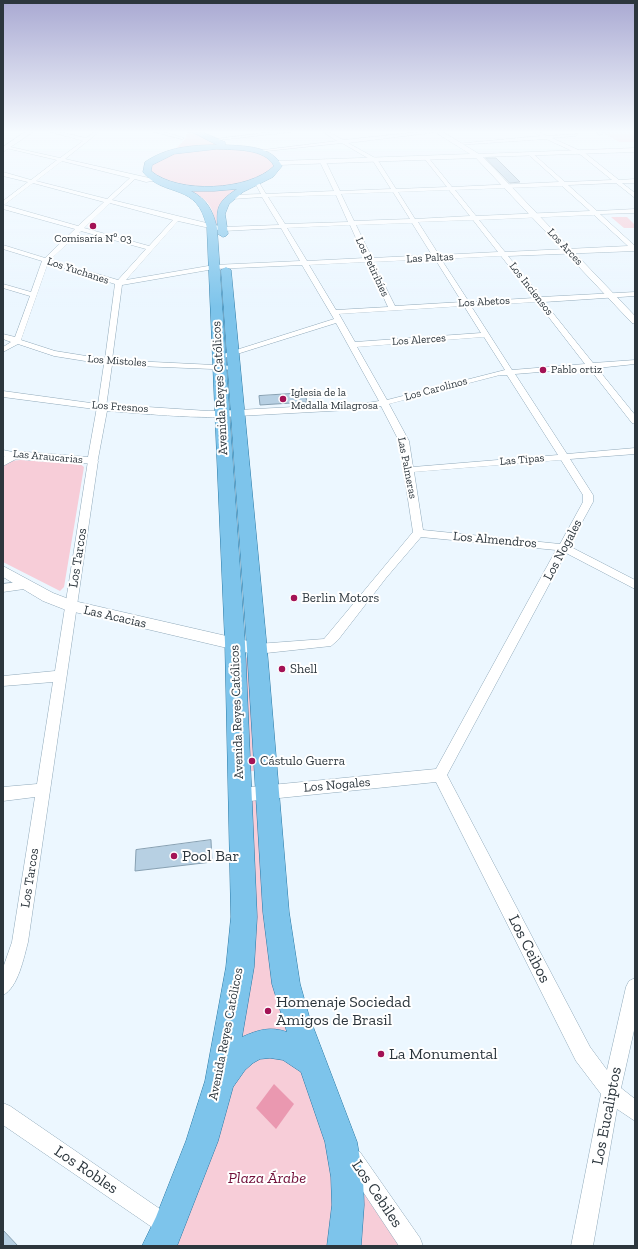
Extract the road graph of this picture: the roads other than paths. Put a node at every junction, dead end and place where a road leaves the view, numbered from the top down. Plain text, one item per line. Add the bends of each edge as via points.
1 (21, 190) edge
2 (68, 190) edge
3 (120, 190) edge
4 (183, 190) edge
5 (241, 190) edge
6 (261, 190) edge
7 (386, 190) edge
8 (394, 190) edge
9 (453, 190) edge
10 (511, 190) edge
11 (571, 190) edge
12 (338, 192) junction
13 (265, 195) junction
14 (232, 196) junction
15 (108, 201) junction
16 (3, 204) edge
17 (3, 207) edge
18 (635, 211) edge
19 (596, 213) junction
20 (536, 216) junction
21 (475, 218) junction
22 (178, 219) junction
23 (414, 221) junction
24 (352, 224) junction
25 (283, 227) junction
26 (80, 229) junction
27 (218, 229) junction
28 (3, 247) edge
29 (150, 248) junction
30 (635, 248) edge
31 (569, 251) junction
32 (503, 254) junction
33 (437, 257) junction
34 (46, 260) junction
35 (369, 260) junction
36 (305, 264) junction
37 (214, 267) junction
38 (226, 267) junction
39 (119, 283) junction
40 (3, 286) edge
41 (635, 294) edge
42 (34, 295) junction
43 (610, 296) junction
44 (539, 299) junction
45 (466, 303) junction
46 (392, 308) junction
47 (334, 312) junction
48 (338, 320) junction
49 (635, 321) edge
50 (486, 335) junction
51 (3, 336) edge
52 (17, 341) junction
53 (352, 344) junction
54 (3, 350) edge
55 (234, 353) junction
56 (109, 362) junction
57 (218, 362) junction
58 (635, 362) edge
59 (591, 365) junction
60 (235, 368) junction
61 (509, 372) junction
62 (3, 394) edge
63 (385, 403) junction
64 (102, 406) junction
65 (238, 413) junction
66 (221, 414) junction
67 (635, 421) edge
68 (635, 451) edge
69 (8, 454) edge
70 (563, 456) junction
71 (93, 461) junction
72 (3, 462) edge
73 (408, 470) junction
74 (418, 533) junction
75 (564, 548) junction
76 (3, 571) edge
77 (635, 585) edge
78 (27, 586) junction
79 (3, 588) edge
80 (71, 606) junction
81 (246, 646) junction
82 (59, 676) junction
83 (3, 681) edge
84 (440, 775) junction
85 (43, 790) junction
86 (266, 792) junction
87 (3, 794) edge
88 (240, 795) junction
89 (3, 986) edge
90 (635, 987) edge
91 (311, 1062) junction
92 (220, 1081) junction
93 (611, 1092) junction
94 (635, 1111) edge
95 (3, 1113) edge
96 (341, 1142) junction
97 (164, 1236) edge
98 (344, 1246) edge
99 (412, 1246) edge
100 (582, 1246) edge

1 - 16 street
2 - 15 street
3 - 15 street
4 - 27 main road, Avenida Reyes Católicos via 195,195 205,205
5 - 14 main road, Avenida Reyes Católicos
6 - 13 street, Las Palmeras
7 - 12 street
8 - 23 street, Los Nogales
9 - 21 street, Los Inciensos
10 - 20 street, Los Arces
11 - 19 street
12 - 13 street
12 - 24 street, Los Petiribíes
13 - 14 street
13 - 25 street, Las Palmeras
14 - 27 main road, Avenida Reyes Católicos via 221,212
15 - 22 street
15 - 26 street
17 - 26 street
18 - 19 street
19 - 20 street
19 - 30 street
20 - 21 street
20 - 31 street, Los Arces
21 - 23 street
21 - 32 street, Los Inciensos
22 - 27 street
22 - 29 street
23 - 24 street
23 - 33 street, Los Nogales
24 - 25 street
24 - 35 street, Los Petiribíes
25 - 27 street
25 - 36 street, Las Palmeras
26 - 29 street
26 - 34 street
27 - 37 main road, Avenida Reyes Católicos
27 - 38 main road, Avenida Reyes Católicos
28 - 34 street, Los Yuchanes
29 - 39 street
30 - 31 street, Las Paltas
31 - 32 street, Las Paltas
31 - 43 street, Los Arces
32 - 33 street, Las Paltas
32 - 44 street, Los Inciensos
33 - 35 street, Las Paltas
33 - 45 street, Los Nogales
34 - 39 street, Los Yuchanes
34 - 42 street
35 - 36 street, Las Paltas
35 - 46 street, Los Petiribíes
36 - 38 street, Las Paltas
36 - 47 street, Las Palmeras
37 - 38 street, Los Yuchanes
37 - 39 street, Los Yuchanes
37 - 57 main road, Avenida Reyes Católicos
38 - 55 main road, Avenida Reyes Católicos
39 - 56 street, Los Tarcos
40 - 42 street
41 - 43 street, Los Abetos
42 - 52 street
43 - 44 street, Los Abetos
43 - 49 street, Los Arces
44 - 45 street, Los Abetos
44 - 59 street, Los Inciensos
45 - 46 street, Los Abetos
45 - 50 street, Los Nogales
46 - 47 street, Los Abetos
47 - 48 street, Las Palmeras
48 - 53 street, Las Palmeras
48 - 55 street
50 - 53 street, Los Alerces
50 - 61 street, Los Nogales
51 - 52 street, Los Mistoles
52 - 54 street
52 - 56 street, Los Mistoles via 61,355
53 - 63 street, Las Palmeras
55 - 57 street
55 - 60 main road, Avenida Reyes Católicos
56 - 57 street, Los Mistoles
56 - 64 street, Los Tarcos
57 - 60 street, Los Mistoles
57 - 66 main road, Avenida Reyes Católicos
58 - 59 street, Los Carolinos
59 - 61 street, Los Carolinos
59 - 67 street, Los Inciensos
60 - 65 main road, Avenida Reyes Católicos
61 - 63 street, Los Carolinos
61 - 70 street, Los Nogales
62 - 64 street, Los Fresnos
63 - 65 street, Los Carolinos
63 - 73 street, Las Palmeras via 402,436
64 - 66 street, Los Fresnos
64 - 71 street, Los Tarcos
65 - 66 street, Los Fresnos
65 - 81 main road, Avenida Reyes Católicos
66 - 81 main road, Avenida Reyes Católicos
68 - 70 street, Las Tipas
69 - 71 street, Las Araucarias
69 - 72 street
70 - 73 street, Las Tipas
70 - 75 street, Los Nogales via 588,498
71 - 80 street, Los Tarcos
73 - 74 street, Las Palmeras
74 - 75 street, Los Almendros
74 - 81 street via 327,643
75 - 77 street, Los Almendros
75 - 84 street, Los Nogales
76 - 78 street, Las Acacias
78 - 79 street
78 - 80 street, Las Acacias
80 - 81 street, Las Acacias
80 - 82 street, Los Tarcos
81 - 86 main road, Avenida Reyes Católicos
81 - 88 main road, Avenida Reyes Católicos
82 - 83 street
82 - 85 street, Los Tarcos
84 - 86 street, Los Nogales
84 - 93 street, Los Ceibos via 583,1054
85 - 87 street
85 - 89 street, Los Tarcos via 20,942 12,969
86 - 88 street, Los Nogales
86 - 91 main road, Avenida Reyes Católicos via 273,885 286,984
88 - 92 main road, Avenida Reyes Católicos via 244,917 236,993
90 - 93 street, Los Eucaliptos
91 - 92 main road via 280,1044 262,1044 239,1054
91 - 96 main road, Avenida Reyes Católicos
92 - 97 main road, Avenida Reyes Católicos via 202,1141
93 - 94 street, Los Ceibos
93 - 100 street, Los Eucaliptos
95 - 97 street, Los Robles
96 - 98 main road, Avenida Reyes Católicos via 347,1176 348,1205
96 - 99 street, Los Cebiles

